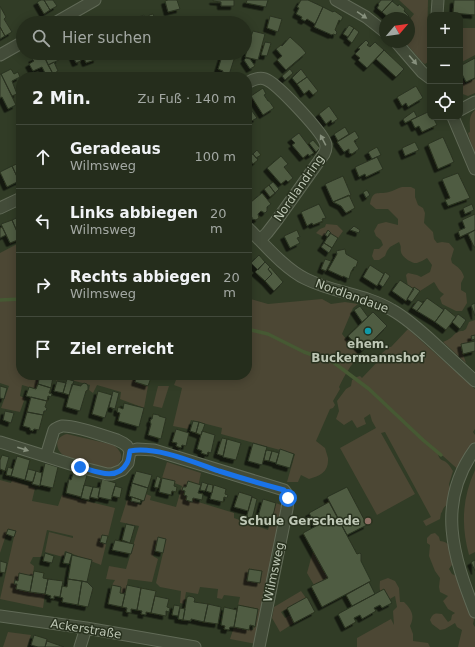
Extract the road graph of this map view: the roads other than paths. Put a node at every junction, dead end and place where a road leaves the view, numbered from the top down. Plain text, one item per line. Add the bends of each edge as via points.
1 (95, 0) edge
2 (336, 0) edge
3 (438, 0) edge
4 (437, 12) edge
5 (67, 16) edge
6 (379, 27) edge
7 (16, 46) edge
8 (401, 48) edge
9 (0, 55) edge
10 (427, 76) edge
11 (252, 81) edge
12 (475, 102) edge
13 (463, 108) edge
14 (454, 120) edge
15 (475, 169) edge
16 (16, 200) edge
17 (0, 208) edge
18 (252, 232) edge
19 (260, 240) junction
20 (475, 381) edge
21 (0, 442) edge
22 (475, 449) edge
23 (130, 451) junction
24 (46, 456) junction
25 (475, 612) edge
26 (0, 616) edge
27 (86, 628) junction
28 (80, 647) edge
29 (195, 647) edge
30 (259, 647) edge

1 - 5 street
2 -> 6 street
3 - 4 street
7 - 9 street
8 -> 10 street
19 -> 11 street, Nordlandring via 295,195 326,148 324,140 313,126 274,85 263,79
12 - 13 street
14 - 15 street
16 - 17 street
18 - 19 street, Nordlandaue
19 - 20 street, Nordlandaue via 287,266 306,279 326,288 372,300 398,313
21 -> 24 street
22 - 25 street via 459,480 453,499 451,520 456,558
23 - 24 street via 128,463 122,470 112,474
23 - 24 street via 117,440 60,426 54,430
23 - 30 street, Wilmsweg via 147,449 169,454 287,493 287,509
26 - 27 street, Ackerstraße
27 - 28 street
27 - 29 street, Ackerstraße

